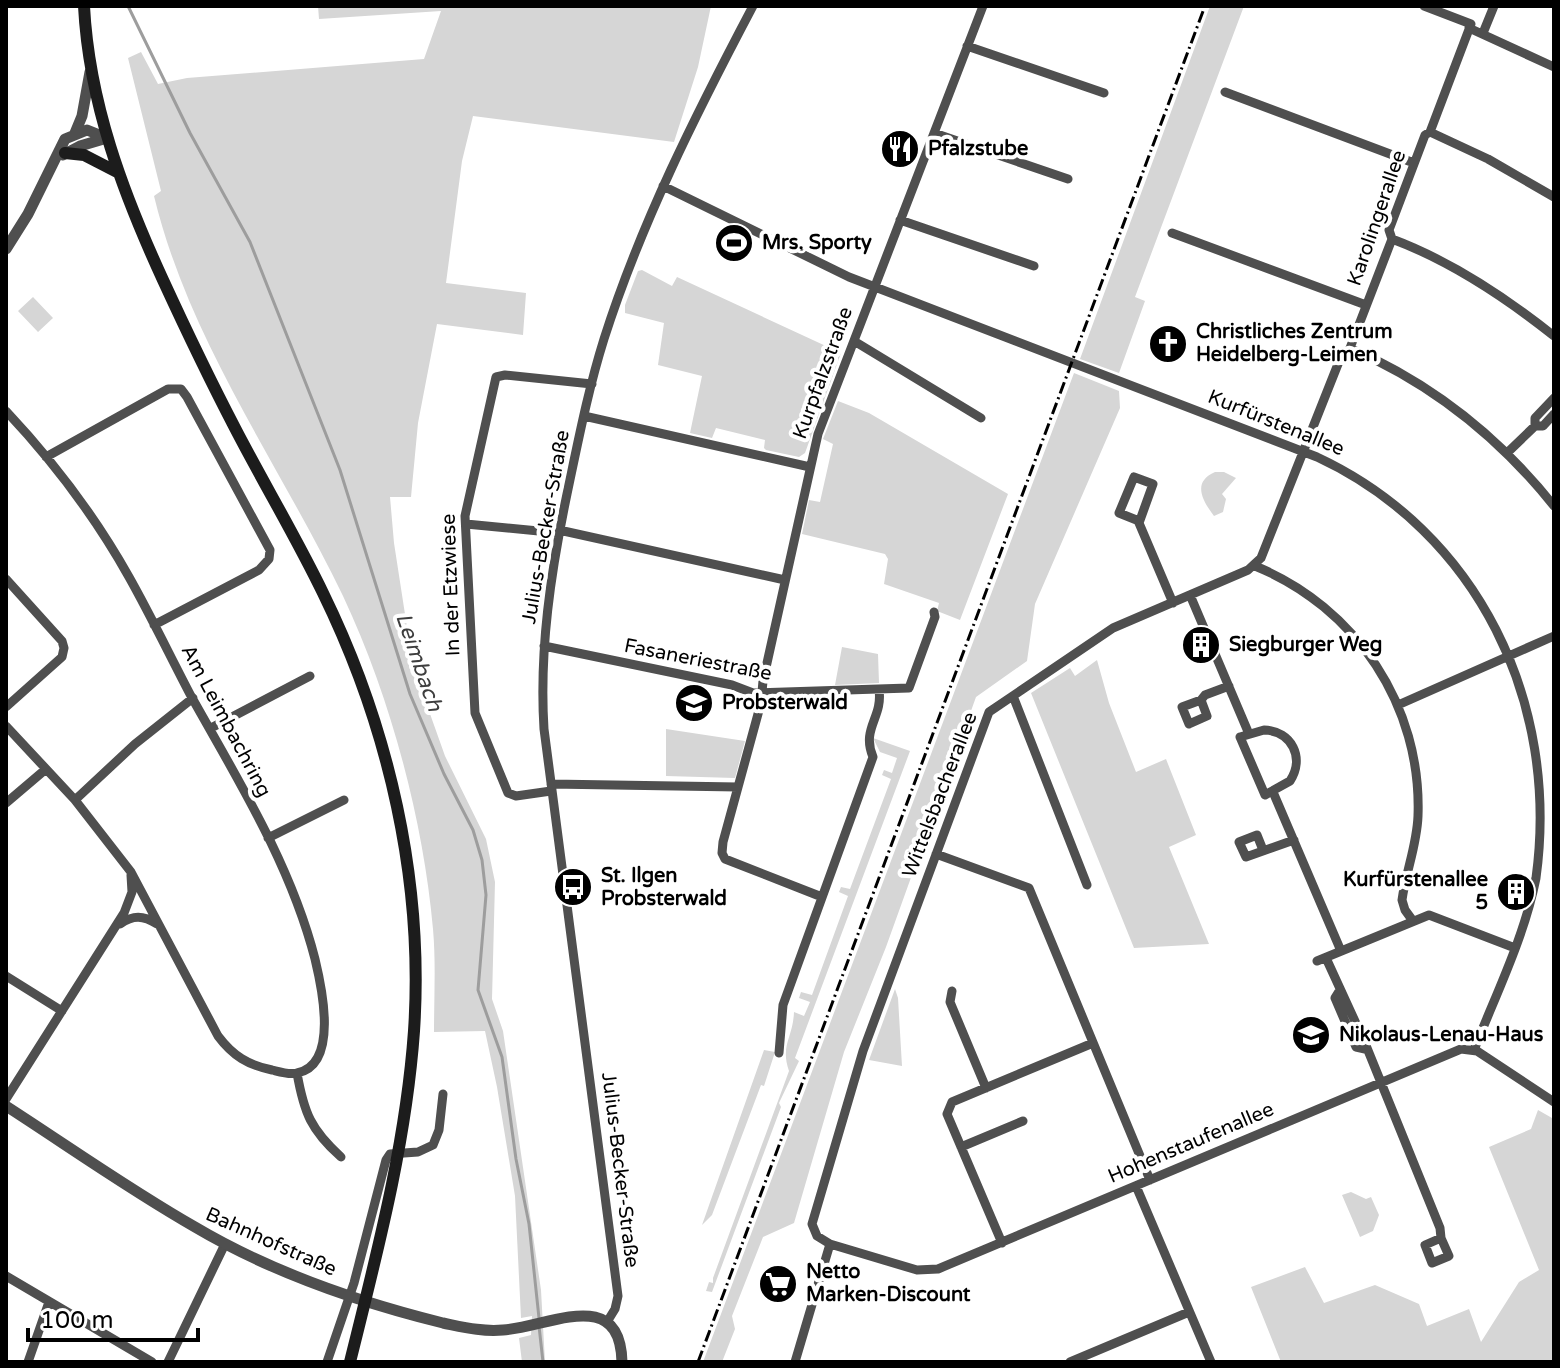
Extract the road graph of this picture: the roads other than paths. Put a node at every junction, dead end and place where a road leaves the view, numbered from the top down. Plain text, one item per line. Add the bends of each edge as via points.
1 (84, 6) edge
2 (753, 6) edge
3 (983, 6) edge
4 (1424, 6) edge
5 (1458, 6) edge
6 (1494, 6) edge
7 (1453, 17) junction
8 (1469, 28) junction
9 (1483, 33) junction
10 (967, 46) junction
11 (90, 67) junction
12 (1554, 67) edge
13 (1225, 92) dead end
14 (1104, 93) dead end
15 (1430, 132) junction
16 (75, 133) junction
17 (934, 133) junction
18 (107, 138) junction
19 (65, 153) junction
20 (1414, 163) junction
21 (50, 166) junction
22 (117, 172) junction
23 (1068, 179) dead end
24 (663, 186) junction
25 (1554, 197) edge
26 (900, 220) junction
27 (1172, 233) dead end
28 (1392, 239) junction
29 (6, 249) edge
30 (1034, 266) dead end
31 (874, 288) junction
32 (1366, 305) junction
33 (1554, 336) edge
34 (854, 341) junction
35 (1350, 348) junction
36 (592, 384) junction
37 (1554, 398) edge
38 (6, 411) edge
39 (1554, 414) edge
40 (584, 416) junction
41 (981, 418) dead end
42 (16, 422) junction
43 (1535, 426) junction
44 (6, 432) edge
45 (1304, 452) junction
46 (1507, 453) junction
47 (46, 457) junction
48 (810, 467) junction
49 (1554, 506) edge
50 (1139, 521) junction
51 (466, 524) junction
52 (559, 532) junction
53 (1255, 566) junction
54 (6, 579) edge
55 (785, 580) junction
56 (1190, 595) junction
57 (1173, 603) junction
58 (934, 612) dead end
59 (154, 625) junction
60 (1554, 636) edge
61 (544, 646) junction
62 (1512, 655) junction
63 (310, 676) dead end
64 (1229, 686) junction
65 (879, 690) junction
66 (761, 694) junction
67 (1013, 696) junction
68 (193, 698) junction
69 (1201, 700) dead end
70 (1398, 705) junction
71 (6, 707) edge
72 (6, 726) edge
73 (211, 728) junction
74 (1249, 734) junction
75 (46, 769) junction
76 (551, 787) junction
77 (738, 787) junction
78 (1273, 792) junction
79 (75, 800) junction
80 (344, 800) dead end
81 (6, 803) edge
82 (268, 838) junction
83 (1294, 840) junction
84 (1263, 850) dead end
85 (936, 854) junction
86 (131, 872) junction
87 (1087, 885) dead end
88 (822, 897) junction
89 (1413, 921) junction
90 (117, 925) junction
91 (160, 925) junction
92 (1515, 948) junction
93 (1341, 951) junction
94 (6, 976) edge
95 (952, 991) dead end
96 (62, 1011) junction
97 (1093, 1043) junction
98 (1474, 1050) junction
99 (779, 1053) dead end
100 (297, 1073) junction
101 (1379, 1083) junction
102 (986, 1088) junction
103 (443, 1094) dead end
104 (6, 1099) edge
105 (1554, 1102) edge
106 (6, 1106) edge
107 (1023, 1121) dead end
108 (961, 1147) junction
109 (341, 1157) dead end
110 (1150, 1180) junction
111 (1136, 1186) junction
112 (1441, 1238) dead end
113 (1002, 1243) junction
114 (225, 1244) junction
115 (830, 1244) junction
116 (6, 1276) edge
117 (350, 1296) junction
118 (49, 1302) junction
119 (1189, 1312) junction
120 (607, 1322) junction
121 (28, 1362) edge
122 (152, 1362) edge
123 (168, 1362) edge
124 (327, 1362) edge
125 (350, 1362) edge
126 (622, 1362) edge
127 (795, 1362) edge
128 (1070, 1362) edge
129 (1211, 1362) edge

1 - 11 main road
2 - 24 street, Julius-Becker-Straße
3 - 10 street, Kurpfalzstraße
4 - 7 street
5 - 7 street
6 - 9 street
7 - 8 street via 1471,24
8 - 9 street
8 - 15 street, Karolingerallee
9 - 12 street
10 - 14 street
10 - 17 street, Kurpfalzstraße
11 - 16 street
11 - 18 main road
13 - 20 street
15 - 20 street, Karolingerallee
15 - 25 street
16 - 18 street via 87,130
16 - 21 street via 59,146
17 - 23 street
17 - 26 street, Kurpfalzstraße
18 - 19 street
18 - 22 main road
19 - 21 street
19 - 22 main road via 84,155
20 - 28 street, Karolingerallee via 1389,230
21 - 29 street
22 - 125 main road via 183,323 325,596 365,692 394,791 413,905 413,1032 391,1191
24 - 31 street, Kurfürstenallee
24 - 36 street, Julius-Becker-Straße via 609,323
26 - 30 street
26 - 31 street, Kurpfalzstraße
27 - 32 street
28 - 32 street, Karolingerallee
28 - 33 street via 1468,276
31 - 34 street, Kurpfalzstraße
31 - 45 street, Kurfürstenallee
32 - 35 street, Karolingerallee
34 - 41 street
34 - 48 street, Kurpfalzstraße
35 - 45 street, Karolingerallee via 1340,359
35 - 46 street via 1437,395
36 - 40 street, Julius-Becker-Straße
36 - 51 street, In der Etzwiese via 495,378
37 - 43 street via 1535,418
38 - 42 street, Am Leimbachring
39 - 43 street via 1543,426
40 - 48 street
40 - 52 street, Julius-Becker-Straße
42 - 44 street
42 - 47 street, Am Leimbachring
43 - 46 street
45 - 53 street
45 - 62 street, Kurfürstenallee via 1364,482 1433,537 1482,598
46 - 49 street
47 - 59 street, Am Leimbachring via 127,574
47 - 59 street via 168,389 181,389 270,550 269,559 259,570
48 - 55 street, Kurpfalzstraße
50 - 50 street via 1119,513 1134,477 1153,484
50 - 57 street
51 - 52 street
51 - 76 street, In der Etzwiese via 475,717 508,793 516,796
52 - 55 street
52 - 61 street, Julius-Becker-Straße
53 - 56 street, Wittelsbacherallee
53 - 70 street via 1292,583 1335,615 1373,660
54 - 71 street via 64,648 62,657
55 - 66 street, Kurpfalzstraße
56 - 57 street, Wittelsbacherallee
56 - 64 street
57 - 67 street, Wittelsbacherallee via 1113,628
58 - 65 street, Fasaneriestraße via 909,688
59 - 68 street, Am Leimbachring
60 - 62 street
61 - 66 street, Fasaneriestraße
61 - 76 street, Julius-Becker-Straße via 542,699
62 - 70 street
62 - 92 street, Kurfürstenallee via 1534,724 1542,802 1536,875
63 - 73 street
64 - 69 street
64 - 74 street
65 - 66 street, Fasaneriestraße
65 - 88 street via 868,741 873,757
66 - 77 street, Kurpfalzstraße
67 - 85 street, Wittelsbacherallee via 989,712
67 - 87 street
68 - 73 street, Am Leimbachring
68 - 79 street
70 - 89 street via 1418,787 1417,831 1402,898
72 - 75 street
73 - 82 street, Am Leimbachring
74 - 78 street via 1240,737 1265,795
74 - 78 street via 1273,731 1295,750 1293,776
75 - 79 street
75 - 81 street
76 - 77 street
76 - 120 street, Julius-Becker-Straße via 618,1296
77 - 88 street, Kurpfalzstraße via 721,848 725,859
78 - 83 street
79 - 86 street
80 - 82 street
82 - 100 street, Am Leimbachring via 295,900 322,991 323,1046 309,1068
83 - 84 street
83 - 93 street
85 - 97 street via 1029,888
85 - 115 street, Wittelsbacherallee via 863,1051 813,1216 814,1231
86 - 90 street via 132,892
86 - 91 street
88 - 99 street via 783,1005
89 - 92 street via 1433,916
89 - 93 street
90 - 91 street via 137,916
90 - 96 street
91 - 100 street via 230,1052 250,1064
92 - 98 street, Kurfürstenallee
93 - 101 street via 1322,959 1340,990 1335,998 1356,1047 1365,1049
94 - 96 street
95 - 102 street via 950,1002
96 - 104 street
97 - 102 street
97 - 110 street
98 - 101 street, Hohenstaufenallee via 1453,1051
98 - 105 street
100 - 109 street via 310,1123
101 - 110 street, Hohenstaufenallee
101 - 112 street
102 - 108 street via 952,1102 947,1114
103 - 117 street via 433,1145 390,1154 386,1160
106 - 114 street, Bahnhofstraße
107 - 108 street
108 - 113 street
110 - 111 street, Hohenstaufenallee
111 - 113 street, Hohenstaufenallee
111 - 119 street
113 - 115 street, Hohenstaufenallee via 926,1271
114 - 117 street, Bahnhofstraße
114 - 123 street
115 - 127 street
116 - 118 street
117 - 120 street, Bahnhofstraße via 488,1331 588,1315
117 - 124 street
118 - 121 street
118 - 122 street
119 - 128 street
119 - 129 street
120 - 126 street via 618,1336

